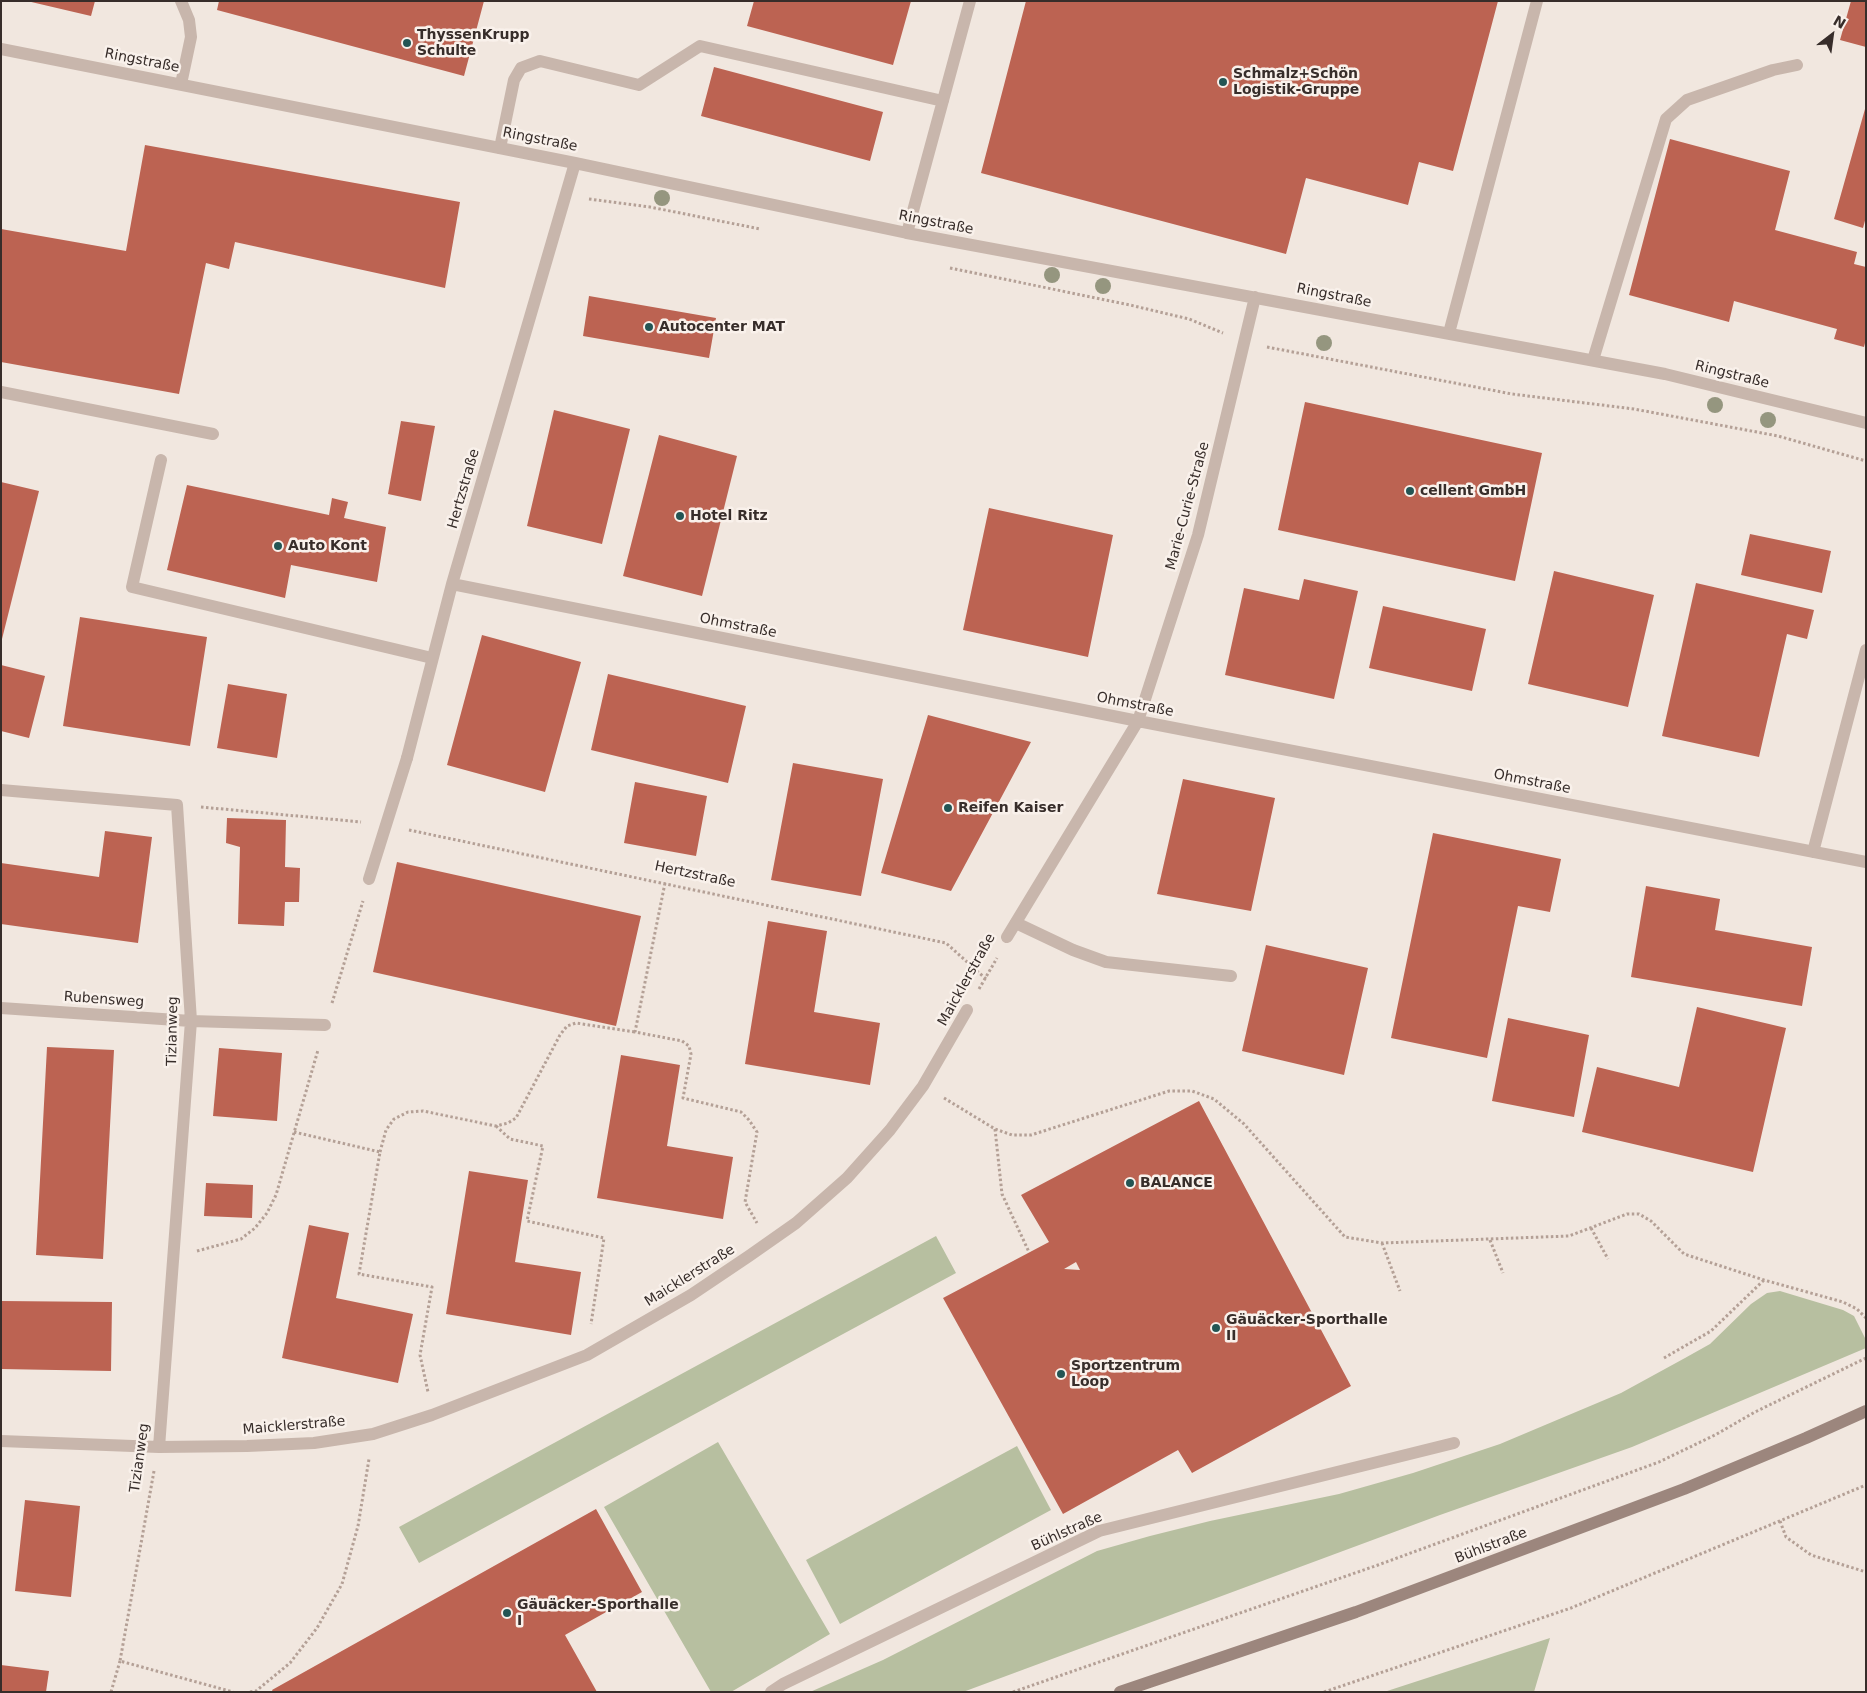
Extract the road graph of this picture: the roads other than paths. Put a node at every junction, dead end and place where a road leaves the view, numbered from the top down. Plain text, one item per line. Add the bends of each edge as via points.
1 (180, 1) edge
2 (970, 1) edge
3 (1537, 1) edge
4 (1, 49) edge
5 (1797, 65) dead end
6 (181, 84) junction
7 (943, 101) junction
8 (500, 148) junction
9 (575, 163) junction
10 (907, 233) junction
11 (1255, 297) junction
12 (1449, 333) junction
13 (1593, 360) junction
14 (1, 392) edge
15 (1866, 423) edge
16 (213, 434) dead end
17 (161, 460) dead end
18 (452, 584) junction
19 (1866, 650) edge
20 (432, 658) junction
21 (1138, 721) junction
22 (1, 790) edge
23 (1813, 852) junction
24 (1866, 862) edge
25 (369, 879) road end
26 (1016, 924) junction
27 (1008, 937) road end
28 (1231, 976) dead end
29 (1, 1008) edge
30 (967, 1010) road end
31 (191, 1020) junction
32 (325, 1025) road end
33 (1866, 1411) edge
34 (1, 1441) edge
35 (1454, 1443) dead end
36 (159, 1447) junction
37 (771, 1692) edge
38 (1120, 1692) edge

1 - 6 street via 189,20 191,37
2 - 7 street
3 - 12 street
4 - 6 street, Ringstraße
5 - 13 street via 1772,70 1687,100 1666,118
6 - 8 street, Ringstraße
7 - 8 street via 700,46 639,84 540,61 521,68 514,80
7 - 10 street
8 - 9 street, Ringstraße
9 - 10 street, Ringstraße
9 - 18 street, Hertzstraße
10 - 11 street, Ringstraße
11 - 12 street, Ringstraße
11 - 21 street, Marie-Curie-Straße via 1198,535
12 - 13 street, Ringstraße
13 - 15 street, Ringstraße via 1665,374
14 - 16 street
17 - 20 street via 132,587
18 - 20 street, Hertzstraße
18 - 21 street, Ohmstraße
19 - 23 street
20 - 25 street, Hertzstraße via 407,758
21 - 23 street, Ohmstraße
21 - 26 street, Maicklerstraße
22 - 31 street, Tizianweg via 177,805
23 - 24 street, Ohmstraße
26 - 27 street, Maicklerstraße
26 - 28 street via 1106,962
29 - 31 street, Rubensweg
30 - 36 street, Maicklerstraße via 923,1086 890,1130 847,1178 796,1223 692,1295 587,1355 432,1415 373,1434 314,1443
31 - 32 street, Rubensweg
31 - 36 street, Tizianweg
33 - 38 main road, Bühlstraße via 1666,1496 1356,1612
34 - 36 street, Maicklerstraße
35 - 37 street, Bühlstraße via 1099,1531

